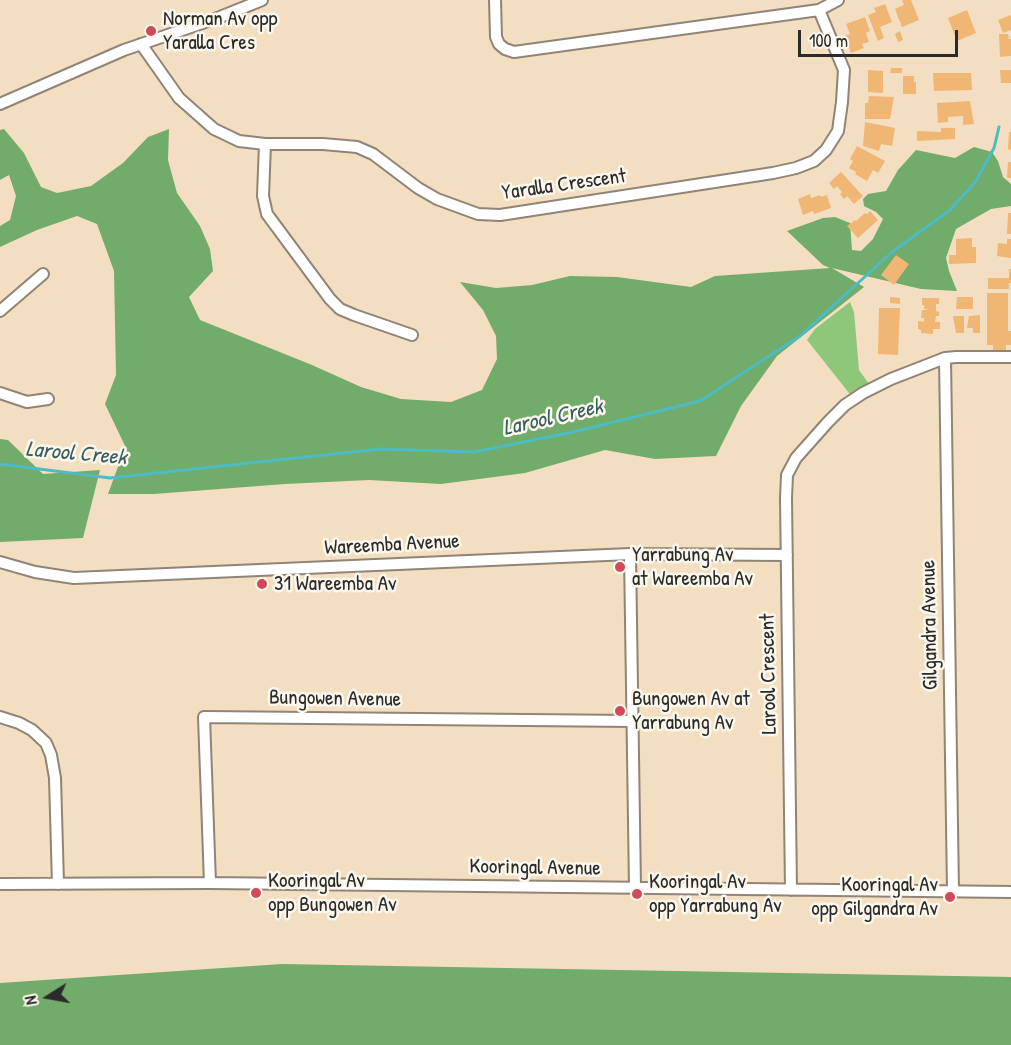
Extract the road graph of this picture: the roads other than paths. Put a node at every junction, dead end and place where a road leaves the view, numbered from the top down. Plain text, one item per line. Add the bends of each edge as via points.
1 (262, 0) edge
2 (495, 0) edge
3 (838, 0) edge
4 (819, 10) junction
5 (141, 44) junction
6 (0, 104) edge
7 (265, 144) junction
8 (44, 274) dead end
9 (0, 311) edge
10 (412, 335) dead end
11 (1011, 357) edge
12 (945, 358) junction
13 (0, 393) edge
14 (48, 399) dead end
15 (630, 554) junction
16 (787, 555) junction
17 (0, 562) edge
18 (0, 717) edge
19 (633, 721) junction
20 (210, 883) junction
21 (0, 884) edge
22 (58, 884) junction
23 (635, 888) junction
24 (791, 890) junction
25 (953, 891) junction
26 (1011, 892) edge

1 - 5 street
2 - 4 street via 499,44 514,52
3 - 4 street
4 - 7 street, Yaralla Crescent via 844,70 838,131 826,150 796,168 500,215 478,213 437,199 357,147
5 - 6 street
5 - 7 street, Yaralla Crescent via 179,98 214,129 239,141
7 - 10 street via 263,196 267,214 330,299 340,309
8 - 9 street
11 - 12 street, Larool Crescent
12 - 16 street, Larool Crescent via 854,398 796,458 788,475
12 - 25 street, Gilgandra Avenue
13 - 14 street via 27,402
15 - 16 street, Wareemba Avenue
15 - 17 street, Wareemba Avenue via 74,578
15 - 19 street
16 - 24 street, Larool Crescent
18 - 22 street via 32,730 51,754
19 - 20 street, Bungowen Avenue via 204,717
19 - 23 street
20 - 22 street, Kooringal Avenue
20 - 23 street, Kooringal Avenue
21 - 22 street, Kooringal Avenue
23 - 24 street, Kooringal Avenue
24 - 25 street, Kooringal Avenue
25 - 26 street, Kooringal Avenue

